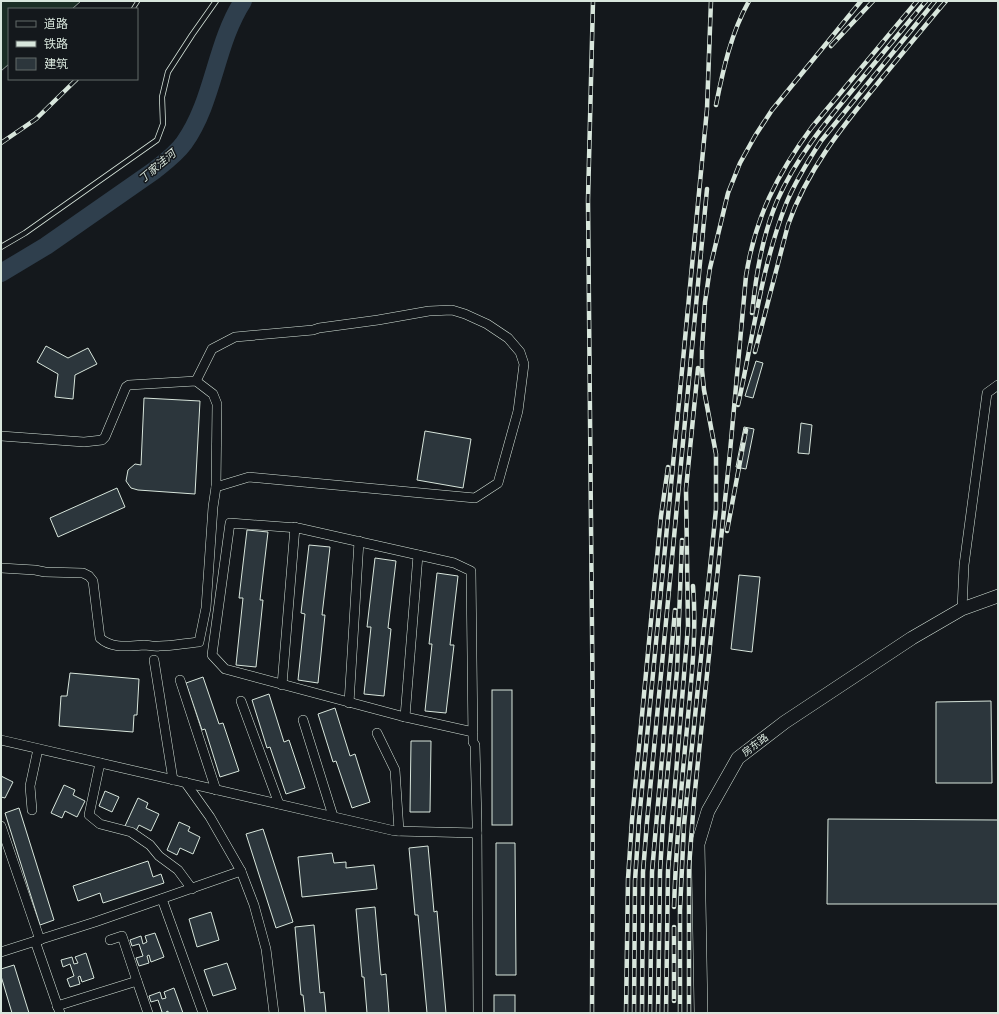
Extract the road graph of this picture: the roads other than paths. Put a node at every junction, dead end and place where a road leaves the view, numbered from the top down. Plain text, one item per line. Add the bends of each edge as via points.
1 (216, 1) edge
2 (1, 247) edge
3 (196, 381) junction
4 (998, 385) edge
5 (1, 436) edge
6 (216, 487) junction
7 (295, 527) junction
8 (359, 542) junction
9 (418, 555) junction
10 (1, 568) edge
11 (998, 596) edge
12 (962, 609) junction
13 (154, 660) dead end
14 (180, 680) dead end
15 (282, 685) junction
16 (241, 701) dead end
17 (349, 703) junction
18 (405, 717) junction
19 (303, 720) dead end
20 (473, 732) junction
21 (377, 733) dead end
22 (1, 740) edge
23 (38, 749) junction
24 (100, 763) junction
25 (173, 780) junction
26 (185, 782) junction
27 (216, 790) junction
28 (279, 804) junction
29 (32, 810) dead end
30 (333, 816) junction
31 (1, 826) edge
32 (400, 831) junction
33 (477, 833) junction
34 (241, 871) junction
35 (192, 888) junction
36 (162, 899) junction
37 (37, 940) junction
38 (110, 940) dead end
39 (1, 952) edge
40 (137, 981) junction
41 (59, 1009) edge
42 (148, 1013) edge
43 (203, 1013) edge
44 (274, 1013) edge
45 (478, 1013) edge
46 (701, 1013) edge

1 - 2 lane via 168,72 162,97 163,124 157,140 25,233
3 - 5 street via 137,384 126,387 102,440 84,442
3 - 6 street via 213,394 217,404
3 - 6 street via 212,349 235,337 313,330 429,311 452,310 487,324 508,338 520,352 524,364 518,411 498,483 475,498 249,476
4 - 12 street via 987,393 964,565
6 - 10 street via 206,608 199,642 129,647 104,642 100,638 93,581 89,576 83,573
7 - 8 street
7 - 15 street
7 - 15 street via 230,523 212,655 224,670
8 - 9 street
8 - 17 street
9 - 18 street
9 - 20 street via 454,563 471,571
11 - 12 main road, 房东路
12 - 46 main road, 房东路 via 844,682 738,758 708,811 698,844
13 - 25 street
14 - 27 street
15 - 17 street
16 - 28 street
17 - 18 street
18 - 20 street
19 - 30 street
20 - 33 street
21 - 32 street via 395,770
22 - 23 street
23 - 24 street
23 - 29 street via 30,786
24 - 25 street
24 - 35 street via 89,815 100,824 131,832 150,845 159,856 178,870
25 - 26 street
26 - 27 street
26 - 34 street via 210,817
27 - 28 street
28 - 30 street
30 - 32 street
31 - 37 street
32 - 33 street
33 - 45 street
34 - 35 street
34 - 44 street via 254,905 266,949
35 - 36 street
36 - 37 street
36 - 43 street
37 - 39 street
37 - 41 street
38 - 40 street via 122,936
40 - 41 street
40 - 42 street

